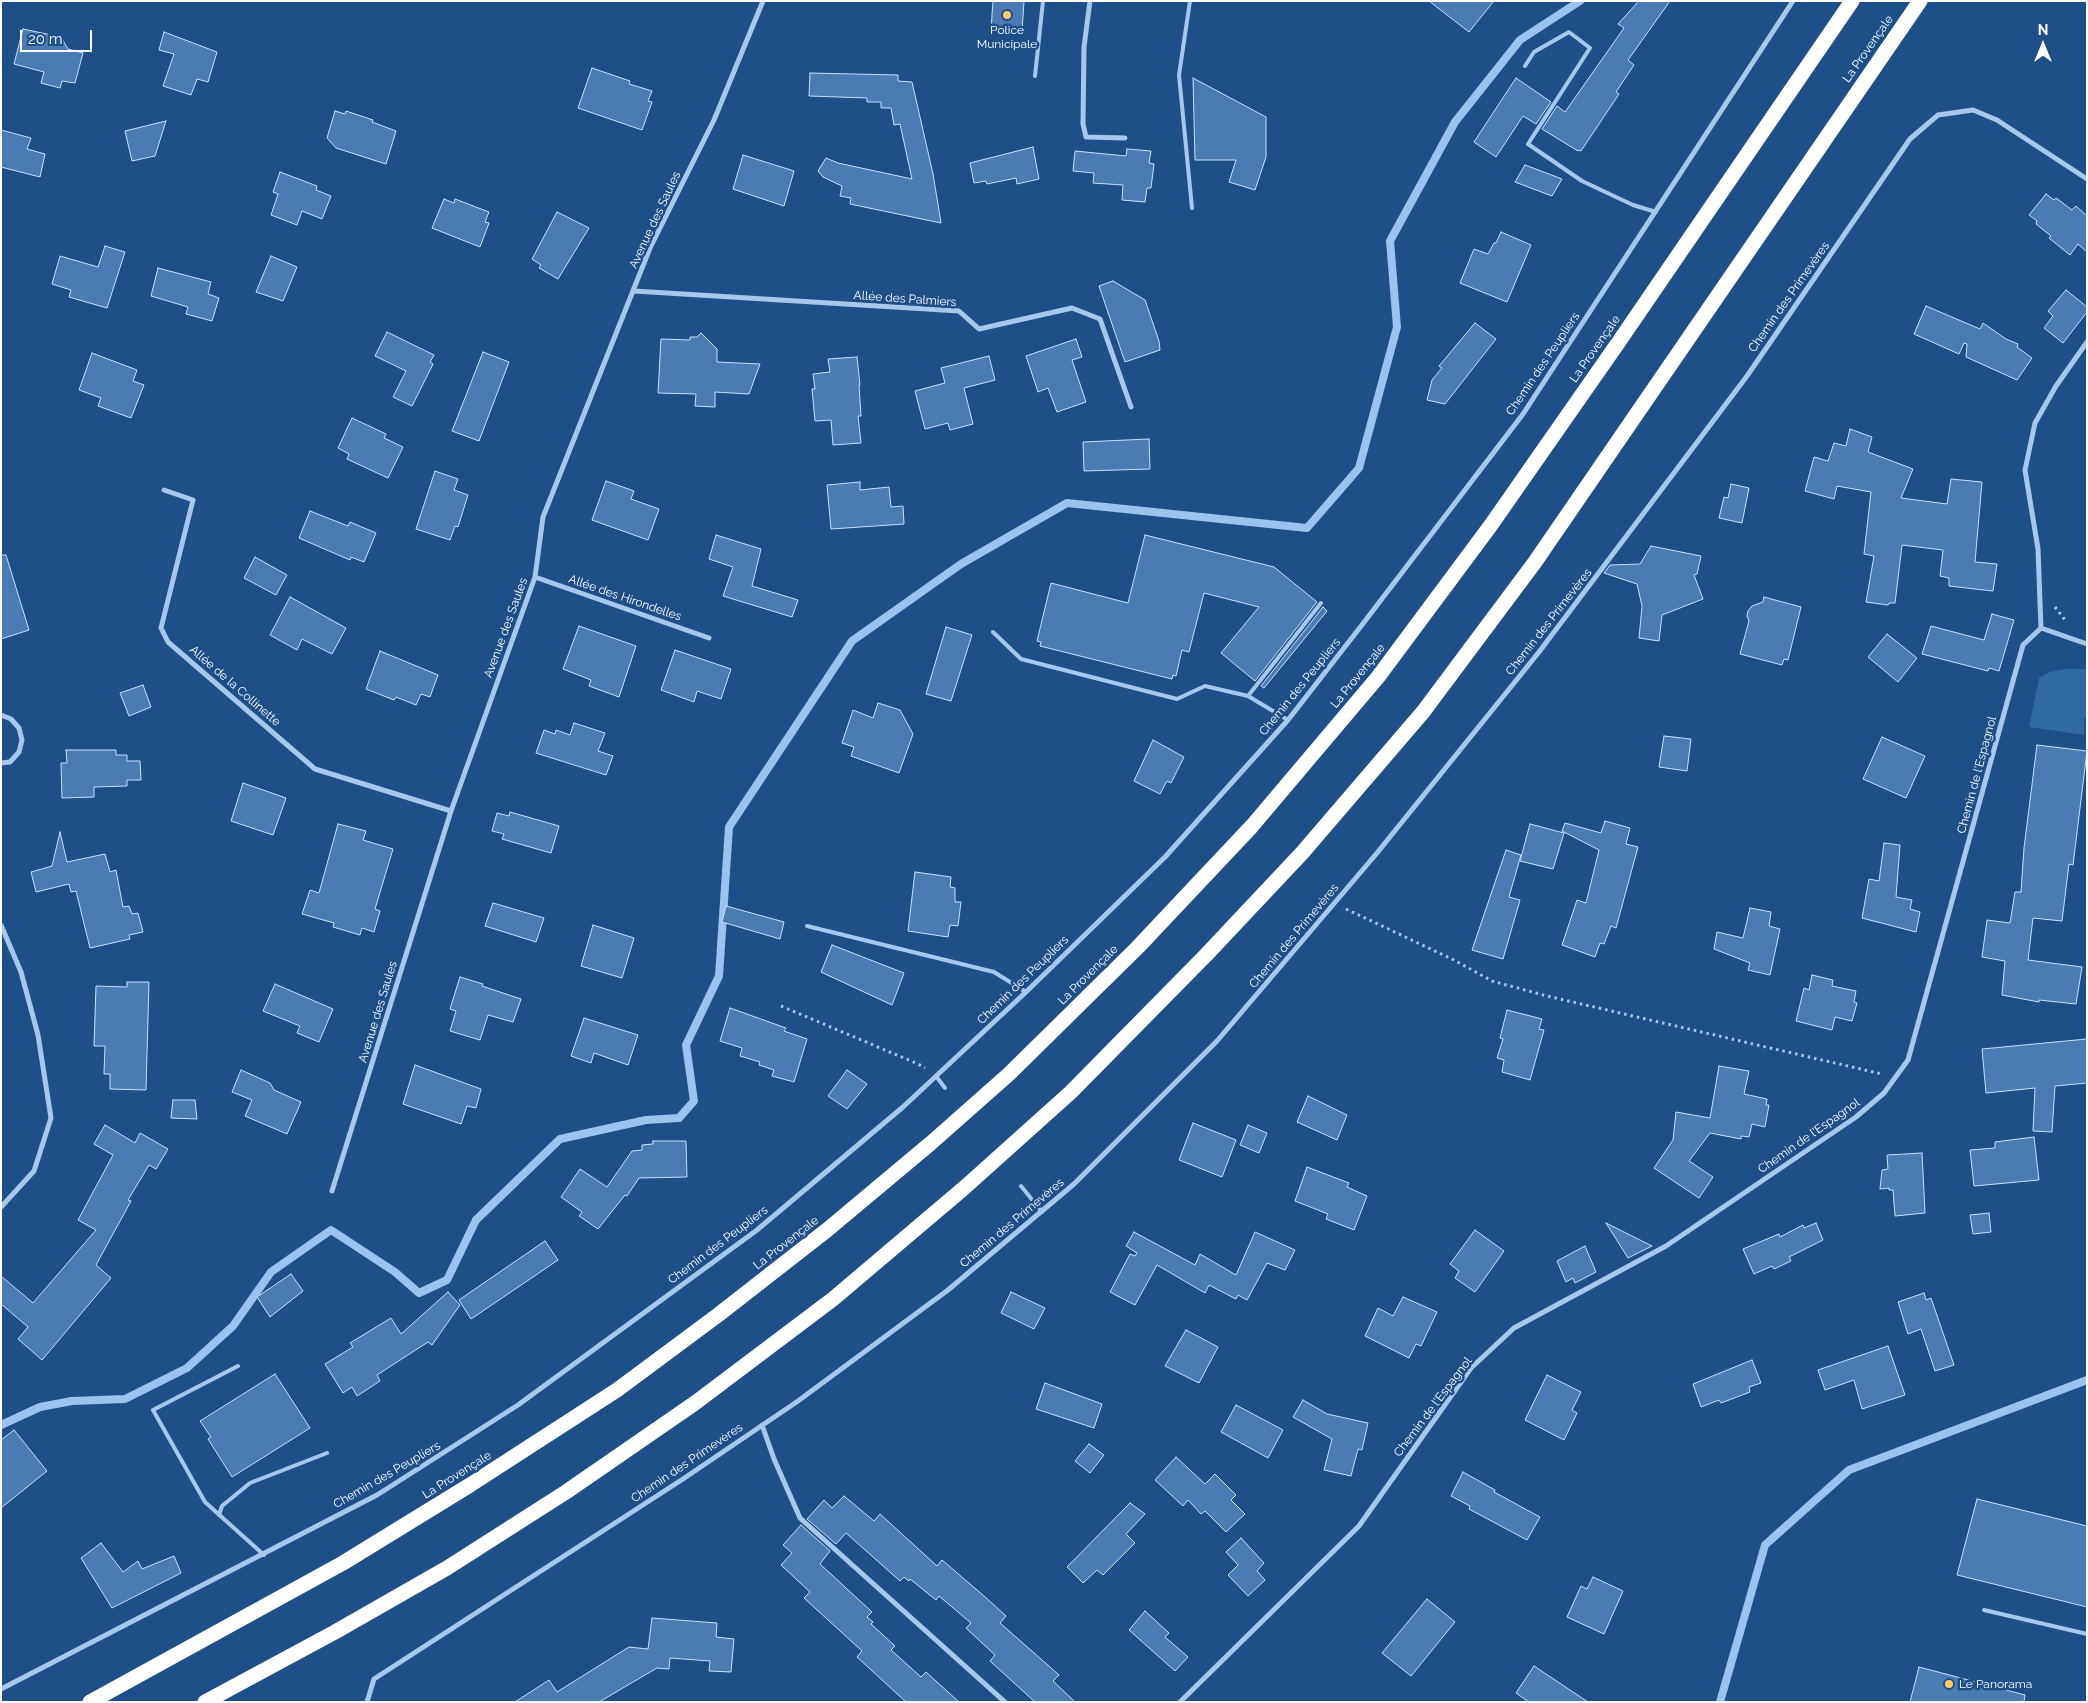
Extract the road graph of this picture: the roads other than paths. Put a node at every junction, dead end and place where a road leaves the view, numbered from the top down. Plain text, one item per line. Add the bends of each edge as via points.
1 (763, 1) edge
2 (1042, 1) edge
3 (1090, 1) edge
4 (1190, 1) edge
5 (1793, 1) edge
6 (1852, 1) edge
7 (1920, 1) edge
8 (1525, 66) dead end
9 (1035, 76) dead end
10 (1125, 138) dead end
11 (2087, 179) edge
12 (1192, 208) dead end
13 (1656, 212) junction
14 (634, 291) junction
15 (2087, 342) edge
16 (1131, 407) dead end
17 (164, 490) dead end
18 (535, 577) junction
19 (1322, 603) dead end
20 (2041, 628) junction
21 (992, 632) dead end
22 (709, 638) dead end
23 (2087, 644) edge
24 (1248, 696) junction
25 (1, 715) edge
26 (1288, 720) junction
27 (1, 763) edge
28 (451, 811) junction
29 (1, 925) edge
30 (807, 926) dead end
31 (1026, 992) junction
32 (936, 1076) junction
33 (945, 1088) dead end
34 (1021, 1186) dead end
35 (332, 1191) dead end
36 (1, 1207) edge
37 (1042, 1212) junction
38 (238, 1366) dead end
39 (762, 1425) junction
40 (327, 1453) dead end
41 (219, 1515) junction
42 (264, 1555) junction
43 (1984, 1610) dead end
44 (2087, 1634) edge
45 (1, 1688) edge
46 (90, 1702) edge
47 (205, 1702) edge
48 (367, 1702) edge
49 (1005, 1702) edge
50 (1180, 1702) edge

1 - 14 street, Avenue des Saules via 714,120 650,248
2 - 9 lane
3 - 10 street via 1084,47 1083,124 1086,137
4 - 12 lane via 1180,75
5 - 13 street, Chemin des Peupliers
6 - 46 highway, La Provençale via 1491,526 1378,677 1252,826 1138,947 1010,1074 827,1230 617,1390 470,1486 343,1563
7 - 47 highway, La Provençale via 1535,562 1422,712 1302,853 1078,1085 964,1188 833,1299 695,1403 566,1492 446,1568
8 - 13 lane via 1534,52 1570,32 1590,48 1528,144 1582,181 1632,205
11 - 37 street, Chemin des Primevères via 1997,120 1973,110 1938,115 1910,139 1747,376 1563,620 1377,853 1218,1041
13 - 26 street, Chemin des Peupliers via 1523,414
14 - 16 street, Allée des Palmiers via 959,311 979,329 1072,308 1100,319
14 - 18 street, Avenue des Saules via 543,517
15 - 20 street via 2035,423 2025,470 2038,549
17 - 28 street, Allée de la Collinette via 193,500 161,628 168,642 315,769
18 - 22 street, Allée des Hirondelles
18 - 28 street, Avenue des Saules
19 - 24 lane
20 - 23 street
20 - 50 street, Chemin de l'Espagnol via 2023,645 1908,1060 1884,1093 1856,1117 1666,1246 1514,1328 1471,1368 1358,1526
21 - 24 lane via 1021,659 1168,697 1177,699 1206,686
24 - 26 lane
25 - 27 street via 11,719 19,728 22,740 19,752 10,762
26 - 31 street, Chemin des Peupliers via 1165,857
28 - 35 street, Avenue des Saules
29 - 36 street via 21,972 38,1035 51,1118 34,1171
30 - 31 lane via 994,972
31 - 32 street, Chemin des Peupliers
32 - 33 lane
32 - 42 street, Chemin des Peupliers via 757,1230 580,1361 423,1467
34 - 37 lane
37 - 39 street, Chemin des Primevères via 948,1290
38 - 41 lane via 154,1410 205,1502
39 - 48 street, Chemin des Primevères via 374,1679
39 - 49 street via 800,1518
40 - 41 lane via 250,1483 222,1506
41 - 42 lane
42 - 45 street, Chemin des Peupliers
43 - 44 lane

